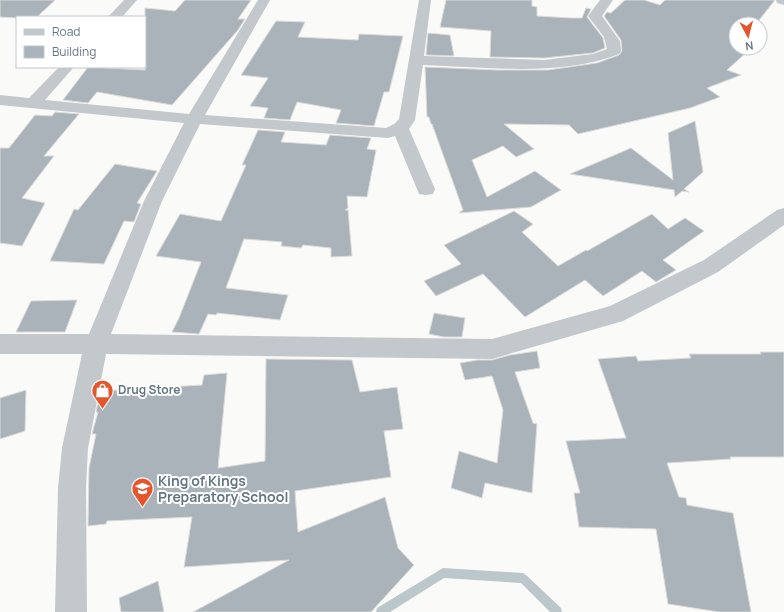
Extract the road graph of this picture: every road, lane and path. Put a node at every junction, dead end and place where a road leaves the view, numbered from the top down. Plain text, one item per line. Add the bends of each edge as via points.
1 (131, 0) edge
2 (264, 0) edge
3 (425, 0) edge
4 (607, 0) edge
5 (116, 16) edge
6 (416, 60) junction
7 (66, 68) edge
8 (0, 100) edge
9 (34, 102) junction
10 (194, 119) junction
11 (400, 128) junction
12 (426, 189) dead end
13 (784, 215) edge
14 (0, 344) edge
15 (96, 344) junction
16 (71, 612) edge

1 - 5 street
2 - 10 street
3 - 6 street
4 - 6 street via 595,16 615,44 614,51 596,58 544,64
6 - 11 street via 407,120
7 - 9 street
8 - 9 street
9 - 10 street
10 - 11 street via 388,133
10 - 15 street via 153,201
11 - 12 street
13 - 15 street via 711,266 615,314 492,349
14 - 15 street
15 - 16 street via 75,448 72,488

